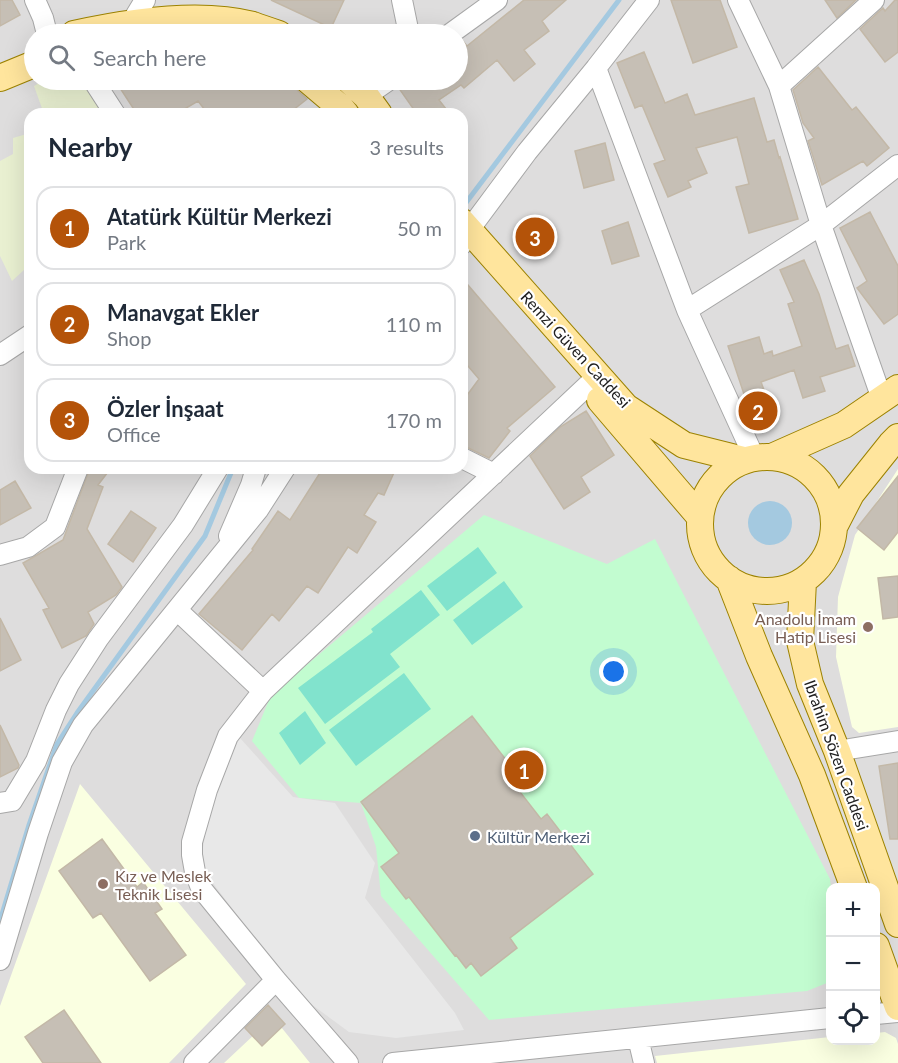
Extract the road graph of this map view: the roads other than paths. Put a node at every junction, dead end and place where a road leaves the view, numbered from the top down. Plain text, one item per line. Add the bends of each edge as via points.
1 (35, 0) edge
2 (145, 0) edge
3 (402, 0) edge
4 (497, 0) edge
5 (649, 0) edge
6 (738, 0) edge
7 (874, 0) edge
8 (44, 24) edge
9 (134, 24) joint
10 (246, 24) edge
11 (407, 24) edge
12 (464, 24) edge
13 (24, 50) edge
14 (0, 59) edge
15 (24, 68) edge
16 (597, 68) junction
17 (0, 78) edge
18 (779, 86) junction
19 (99, 90) edge
20 (318, 90) edge
21 (110, 108) edge
22 (336, 108) edge
23 (898, 165) edge
24 (821, 225) junction
25 (468, 231) edge
26 (468, 240) edge
27 (468, 241) edge
28 (687, 310) junction
29 (24, 347) edge
30 (0, 355) edge
31 (588, 385) junction
32 (890, 393) edge
33 (898, 437) edge
34 (758, 458) junction
35 (468, 461) edge
36 (214, 474) edge
37 (254, 474) edge
38 (281, 474) edge
39 (494, 474) junction
40 (75, 477) edge
41 (700, 517) junction
42 (835, 525) junction
43 (0, 555) edge
44 (219, 558) junction
45 (729, 579) junction
46 (803, 581) junction
47 (177, 610) junction
48 (263, 691) junction
49 (898, 741) edge
50 (837, 751) junction
51 (0, 803) edge
52 (890, 879) edge
53 (852, 883) edge
54 (898, 924) edge
55 (880, 957) edge
56 (0, 960) edge
57 (276, 980) junction
58 (898, 1007) edge
59 (898, 1012) edge
60 (880, 1014) edge
61 (826, 1019) edge
62 (638, 1038) junction
63 (493, 1058) edge
64 (194, 1063) edge
65 (348, 1063) edge
66 (393, 1063) edge
67 (644, 1063) edge

1 - 8 street
2 - 9 street
3 - 11 street
4 - 12 street
5 - 16 street
6 - 18 street
7 - 18 street
9 - 10 main road via 177,18
13 - 14 main road
15 - 17 main road
16 - 25 street
16 - 28 street
18 - 24 street
19 - 21 street
20 - 22 main road
23 - 24 street
24 - 28 street
24 - 32 street
26 - 34 main road, Remzi Güven Caddesi via 626,407 684,446
27 - 31 main road, Remzi Güven Caddesi
28 - 34 street
29 - 30 street
31 - 39 street
31 - 41 main road, Remzi Güven Caddesi
32 - 34 main road via 844,425
33 - 42 main road via 851,494
34 - 41 main road via 723,472 704,500
34 - 42 main road via 794,461 811,472 833,506
35 - 39 street
36 - 51 street via 183,525 69,684 36,761 12,801
37 - 44 street
38 - 44 street
39 - 48 street
40 - 43 street via 56,528 28,547
41 - 45 main road via 706,552
42 - 46 main road via 831,547 820,567
44 - 47 street
45 - 46 main road via 758,591 789,588
45 - 53 main road, Ibrahim Sözen Caddesi via 812,775
46 - 50 main road, Ibrahim Sözen Caddesi via 800,641 810,684
47 - 48 street
47 - 56 street via 83,725 62,762
48 - 57 street via 228,736 207,790 192,855 201,888
49 - 50 street
50 - 52 main road, Ibrahim Sözen Caddesi
52 - 54 main road, Ibrahim Sözen Caddesi
55 - 58 main road
57 - 64 street
57 - 65 street
59 - 60 street
61 - 62 street
62 - 63 street
62 - 67 street
63 - 66 street

